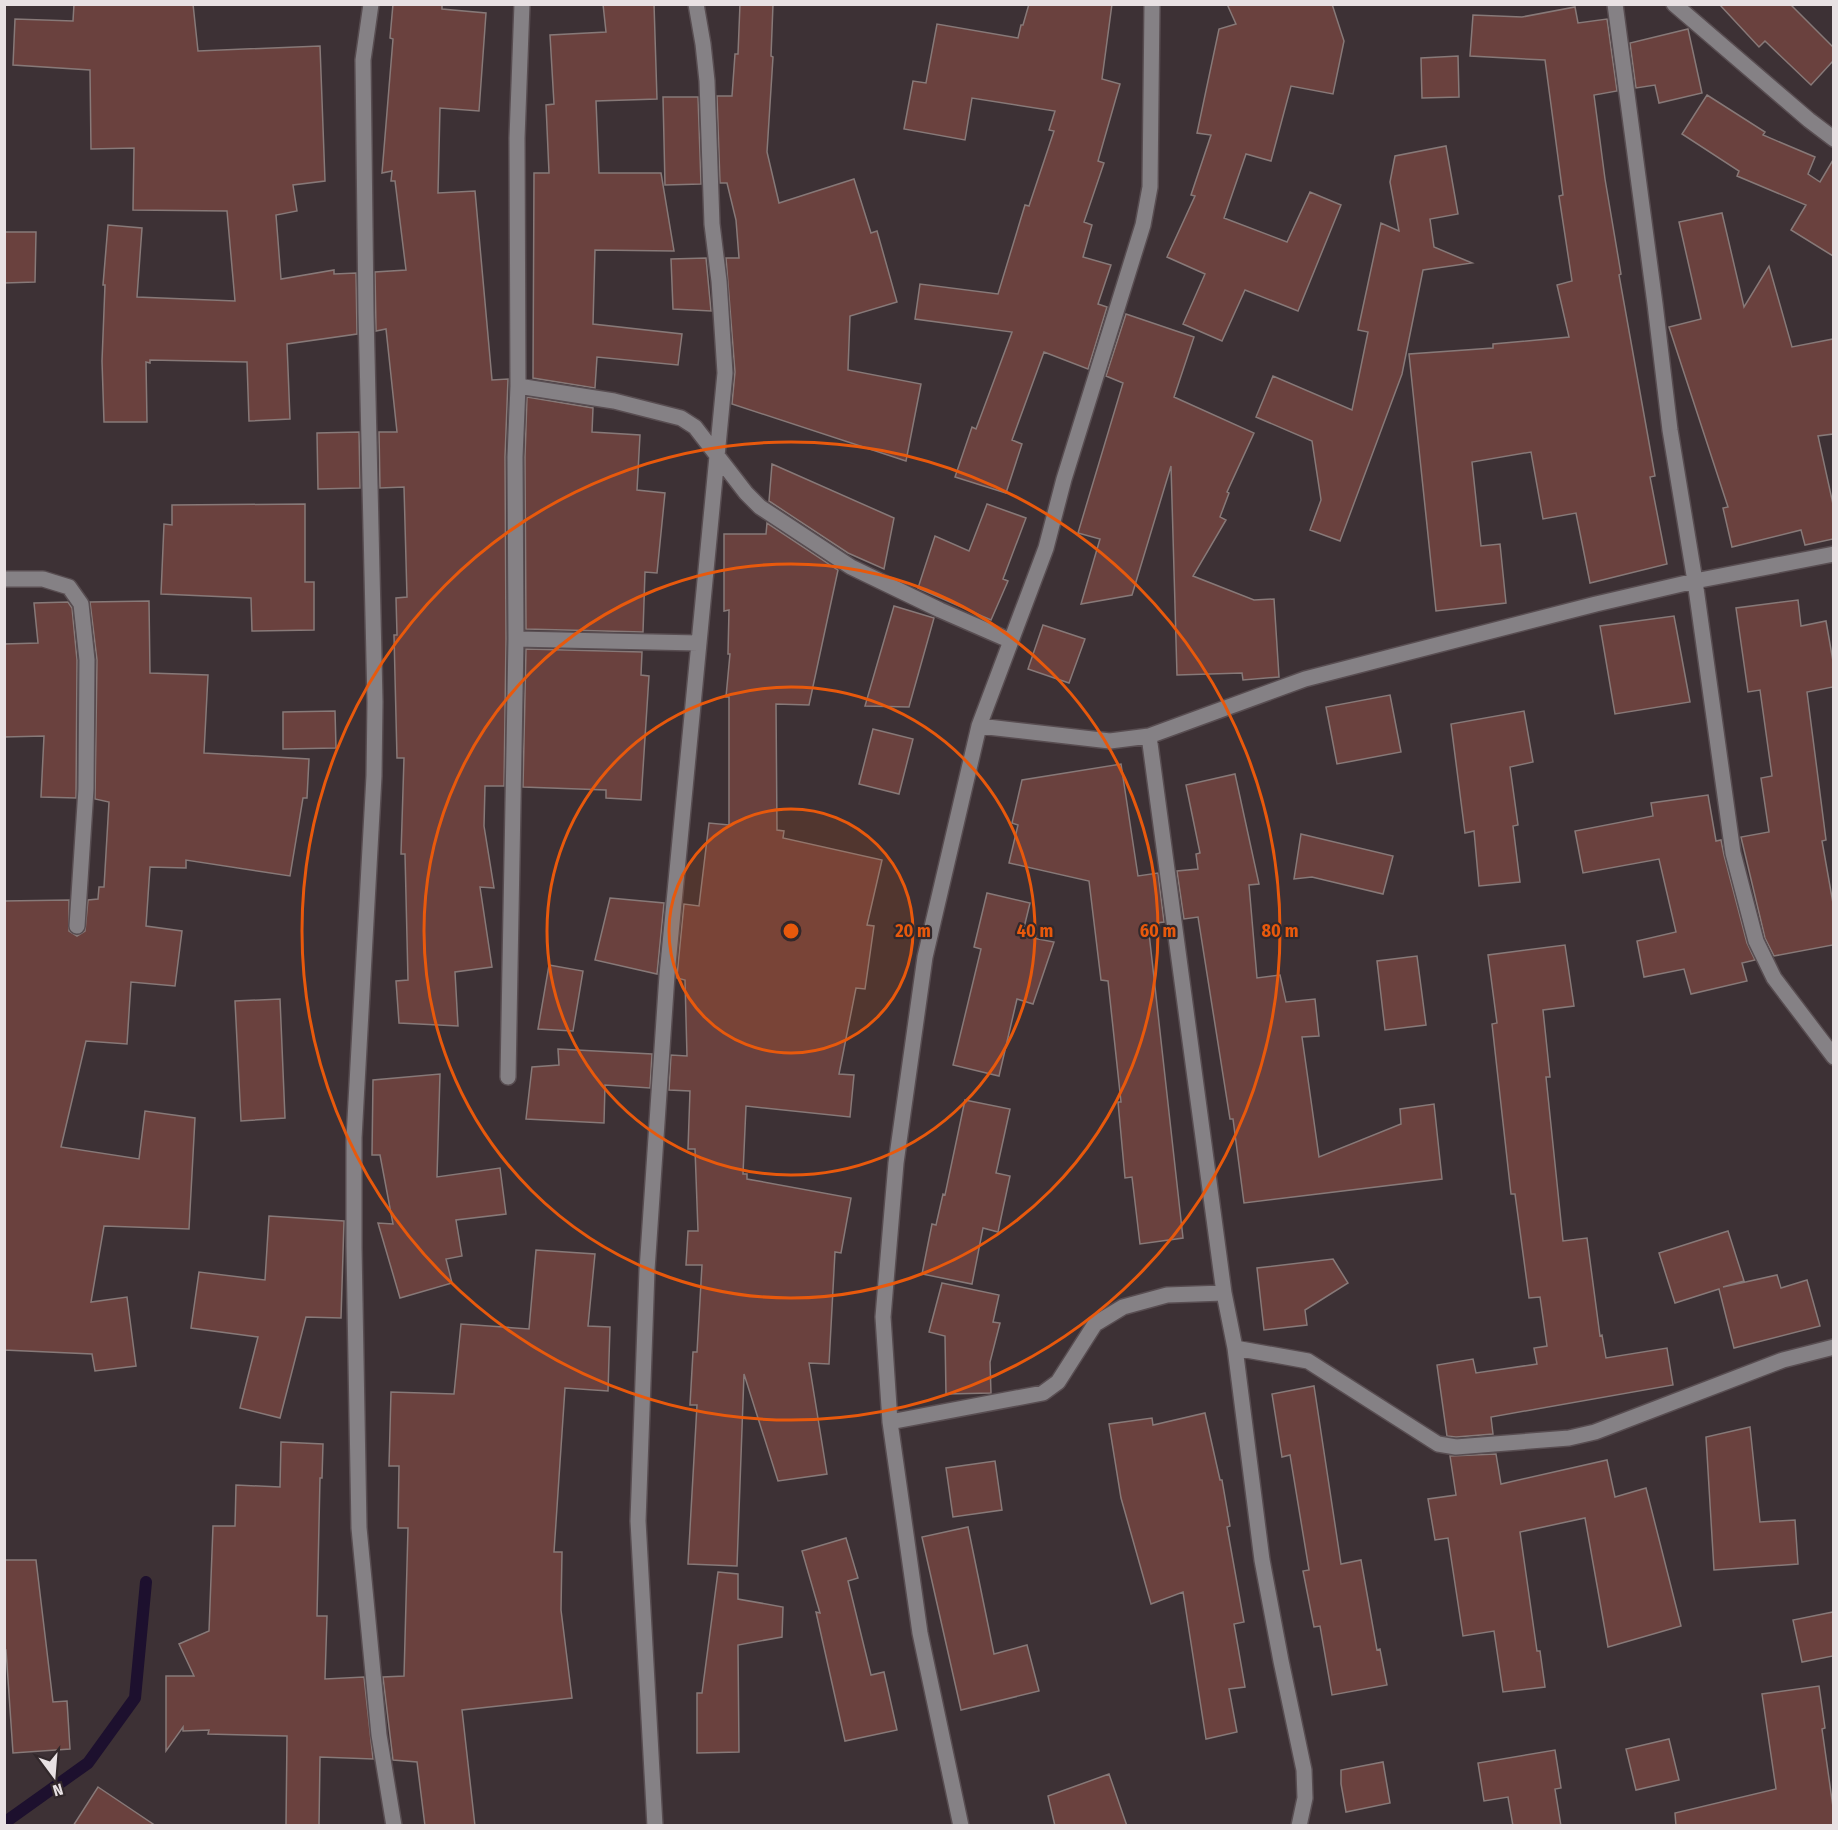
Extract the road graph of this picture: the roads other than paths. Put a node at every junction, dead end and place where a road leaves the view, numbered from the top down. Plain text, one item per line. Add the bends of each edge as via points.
1 (370, 4) edge
2 (522, 4) edge
3 (696, 4) edge
4 (1152, 4) edge
5 (1615, 4) edge
6 (1674, 4) edge
7 (1833, 138) edge
8 (518, 386) junction
9 (716, 453) junction
10 (1833, 555) edge
11 (4, 579) edge
12 (1695, 581) junction
13 (516, 639) junction
14 (1011, 641) junction
15 (698, 643) junction
16 (979, 726) junction
17 (1149, 736) junction
18 (77, 926) dead end
19 (1833, 1057) edge
20 (508, 1077) dead end
21 (1224, 1293) junction
22 (1833, 1347) edge
23 (1235, 1348) junction
24 (890, 1422) junction
25 (394, 1826) edge
26 (655, 1826) edge
27 (961, 1826) edge
28 (1299, 1826) edge

1 - 25 street via 363,60 374,754 354,1138 354,1247 360,1528 379,1735
2 - 8 street via 517,138
3 - 9 street via 706,81 712,225 725,373
4 - 14 street via 1150,187 1143,225 1046,548
5 - 12 street via 1670,429
6 - 7 street
8 - 9 street via 614,401 681,418 695,427
8 - 13 street
9 - 14 street via 760,507 851,567
9 - 15 street
10 - 12 street
11 - 18 street via 43,579 69,587 81,604 87,660 86,789
12 - 17 street via 1305,680
12 - 19 street via 1733,853 1756,941 1774,978
13 - 15 street
13 - 20 street
14 - 16 street
15 - 26 street via 667,975 647,1270 638,1521
16 - 17 street via 1110,741
16 - 24 street via 925,957 896,1163 883,1317
17 - 21 street
21 - 23 street
21 - 24 street via 1167,1295 1123,1307 1095,1324 1058,1382 1043,1393
22 - 23 street via 1783,1360 1595,1432 1569,1438 1456,1447 1438,1444 1308,1361
23 - 28 street via 1262,1560 1304,1770 1305,1797
24 - 27 street via 920,1633

